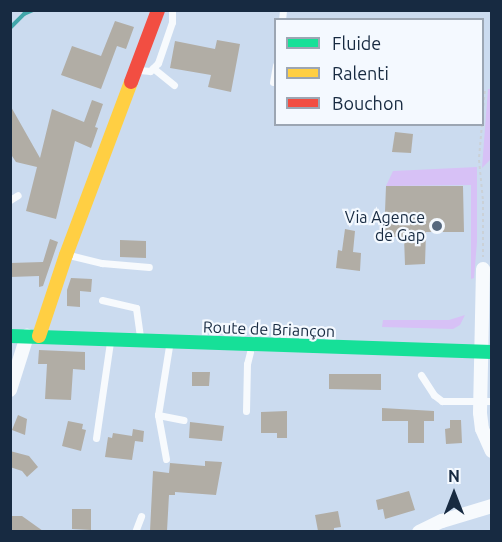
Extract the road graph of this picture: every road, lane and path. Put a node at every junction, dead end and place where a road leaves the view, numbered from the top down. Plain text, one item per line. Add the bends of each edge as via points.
1 (158, 10) edge
2 (172, 10) edge
3 (153, 68) junction
4 (136, 70) junction
5 (274, 76) edge
6 (273, 82) dead end
7 (174, 85) dead end
8 (485, 89) dead end
9 (484, 104) edge
10 (482, 126) edge
11 (18, 195) dead end
12 (10, 200) edge
13 (66, 255) junction
14 (149, 267) dead end
15 (486, 278) edge
16 (102, 300) dead end
17 (10, 336) edge
18 (37, 336) junction
19 (111, 337) junction
20 (140, 337) junction
21 (170, 338) junction
22 (252, 339) junction
23 (481, 342) edge
24 (421, 375) dead end
25 (10, 390) edge
26 (486, 402) edge
27 (246, 411) dead end
28 (159, 416) junction
29 (184, 420) dead end
30 (96, 438) dead end
31 (492, 451) edge
32 (166, 459) dead end
33 (492, 506) edge
34 (141, 516) dead end
35 (135, 531) edge
36 (419, 531) edge

1 - 4 main road
2 - 3 lane via 172,22
3 - 4 lane
3 - 7 lane
4 - 13 main road
5 - 6 lane
8 - 9 path
10 - 15 path via 479,160
11 - 12 lane
13 - 14 lane
13 - 18 main road
15 - 23 street
16 - 20 lane via 136,308
17 - 18 main road, Route de Briançon
18 - 19 main road, Route de Briançon
18 - 25 street
19 - 20 main road, Route de Briançon
19 - 30 lane
20 - 21 main road, Route de Briançon
21 - 22 main road, Route de Briançon
21 - 28 lane
22 - 23 main road, Route de Briançon
22 - 23 main road, Route de Briançon via 340,348
22 - 27 lane
23 - 26 street
24 - 26 lane via 442,401
26 - 31 street via 482,429
28 - 29 lane
28 - 32 lane
33 - 36 street
34 - 35 lane

